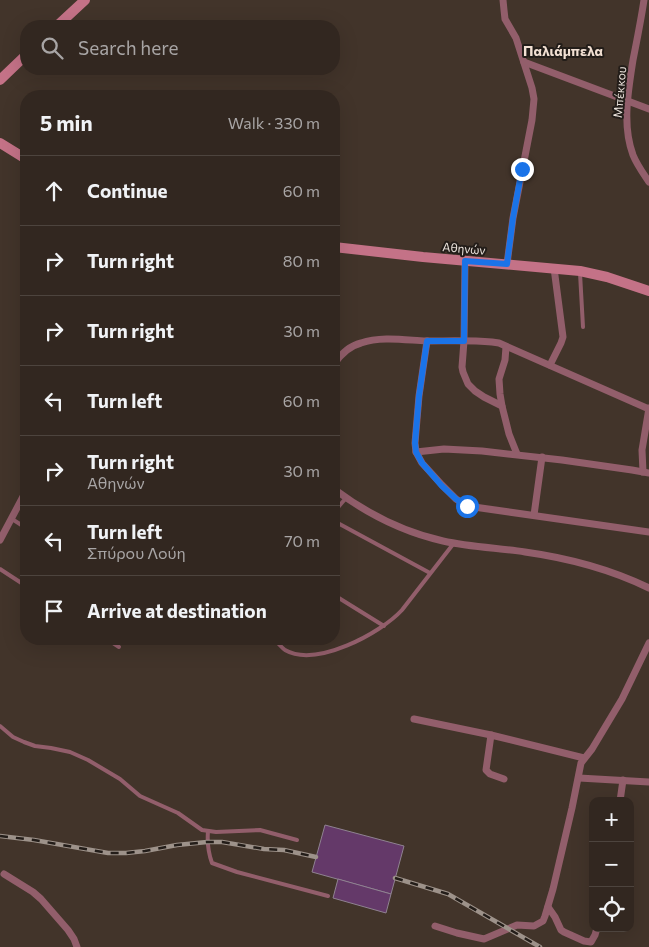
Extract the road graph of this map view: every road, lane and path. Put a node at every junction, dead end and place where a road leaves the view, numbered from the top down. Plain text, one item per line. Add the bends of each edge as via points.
1 (85, 0) edge
2 (504, 0) edge
3 (644, 0) edge
4 (63, 20) edge
5 (20, 61) edge
6 (524, 62) junction
7 (0, 80) edge
8 (627, 102) junction
9 (649, 109) edge
10 (0, 143) edge
11 (20, 155) edge
12 (649, 182) edge
13 (340, 248) edge
14 (465, 261) junction
15 (507, 264) junction
16 (554, 268) junction
17 (580, 271) junction
18 (649, 291) edge
19 (583, 327) dead end
20 (427, 341) junction
21 (464, 341) junction
22 (506, 346) junction
23 (340, 356) edge
24 (550, 365) junction
25 (502, 406) junction
26 (649, 408) edge
27 (416, 452) junction
28 (517, 454) junction
29 (542, 457) junction
30 (646, 472) edge
31 (340, 494) edge
32 (346, 498) junction
33 (20, 503) edge
34 (340, 505) edge
35 (534, 515) junction
36 (12, 519) junction
37 (20, 524) edge
38 (340, 524) edge
39 (649, 532) edge
40 (0, 540) edge
41 (454, 543) junction
42 (0, 569) edge
43 (430, 573) junction
44 (20, 582) edge
45 (649, 588) edge
46 (340, 599) edge
47 (384, 626) junction
48 (649, 643) edge
49 (116, 645) edge
50 (280, 645) edge
51 (119, 647) dead end
52 (414, 719) dead end
53 (0, 726) edge
54 (491, 735) junction
55 (584, 758) junction
56 (579, 778) junction
57 (504, 779) dead end
58 (623, 780) junction
59 (649, 782) edge
60 (621, 797) edge
61 (208, 832) junction
62 (297, 840) dead end
63 (4, 874) dead end
64 (328, 896) dead end
65 (548, 907) junction
66 (436, 926) dead end
67 (596, 932) edge
68 (77, 947) edge

1 - 4 main road
2 - 6 street via 505,19
3 - 8 street, Μπέκκου
5 - 7 main road
6 - 8 street
6 - 15 street via 532,88 534,110
8 - 9 street
8 - 12 street, Μπέκκου via 627,126 633,154
10 - 11 main road
13 - 14 main road, Αθηνών
14 - 15 main road, Αθηνών
14 - 21 street
15 - 16 main road, Αθηνών
16 - 17 main road, Αθηνών
16 - 24 street via 563,337
17 - 18 main road, Αθηνών
17 - 19 lane
20 - 21 street
20 - 23 street via 384,339 364,342
20 - 27 street via 419,396
21 - 22 street
21 - 25 street via 462,367 468,384
22 - 24 street
22 - 25 street via 499,379
24 - 26 street
25 - 28 street via 508,434
26 - 30 street via 642,455
27 - 28 street via 455,449
27 - 35 street via 442,486 464,505
28 - 29 street
29 - 30 street
29 - 35 street
31 - 32 street
32 - 34 lane
32 - 41 street via 390,523
33 - 36 street
35 - 39 street
36 - 37 lane
36 - 40 street
38 - 43 lane
41 - 43 lane
41 - 45 street via 573,561 619,574
42 - 44 lane
43 - 47 lane via 402,610
46 - 47 lane
47 - 50 lane via 354,642 319,654 301,655
48 - 55 street via 622,699
49 - 51 lane
52 - 54 street
53 - 61 lane via 24,742 70,752 88,760 120,779 140,796 178,813
54 - 55 street
54 - 57 street via 486,770
55 - 56 street
56 - 58 street
56 - 65 street
58 - 59 street
58 - 60 street
61 - 62 lane via 260,830
61 - 64 lane via 208,854 212,863
63 - 68 street via 46,905
65 - 66 street via 540,923 517,925 484,939
65 - 67 street via 561,930 591,942

